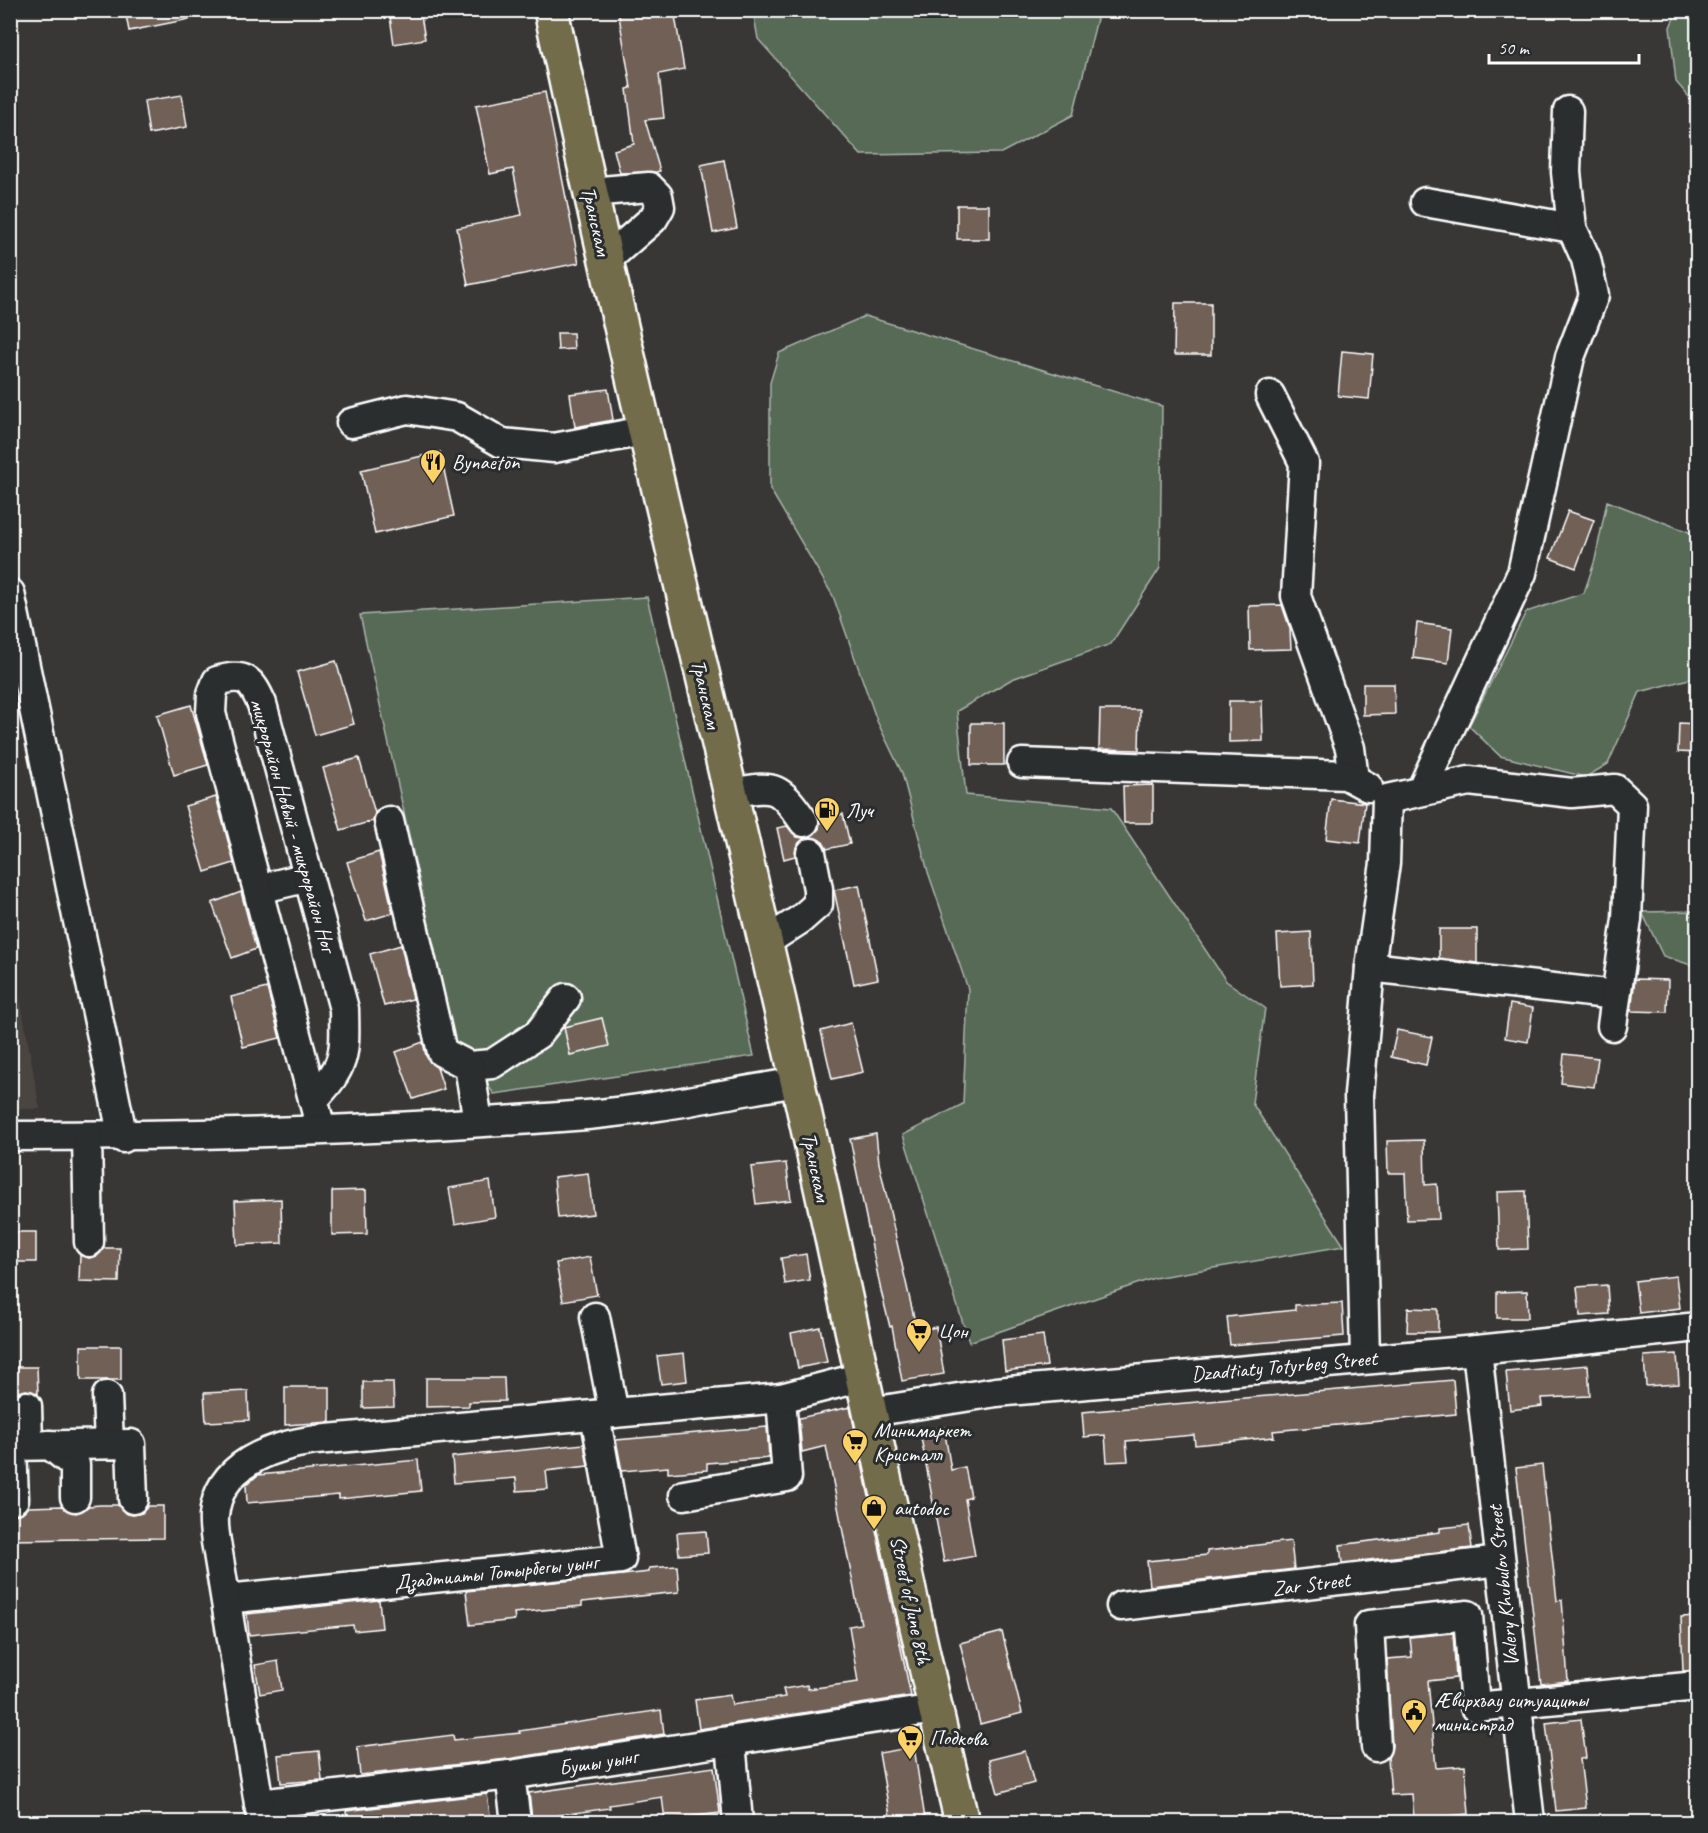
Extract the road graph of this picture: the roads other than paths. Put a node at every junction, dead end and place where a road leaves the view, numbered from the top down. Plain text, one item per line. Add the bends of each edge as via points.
1 (551, 10) edge
2 (1568, 111) dead end
3 (589, 192) junction
4 (1425, 202) dead end
5 (1572, 228) junction
6 (605, 261) junction
7 (1270, 395) dead end
8 (351, 423) dead end
9 (644, 431) junction
10 (10, 593) edge
11 (1022, 763) dead end
12 (1354, 779) junction
13 (1421, 791) junction
14 (729, 793) junction
15 (1388, 799) junction
16 (389, 821) dead end
17 (804, 822) dead end
18 (811, 853) dead end
19 (309, 877) junction
20 (258, 889) junction
21 (764, 943) junction
22 (1370, 967) junction
23 (1616, 995) junction
24 (566, 998) dead end
25 (1612, 1026) dead end
26 (469, 1066) junction
27 (797, 1082) junction
28 (313, 1100) junction
29 (478, 1121) junction
30 (321, 1130) junction
31 (10, 1137) edge
32 (87, 1137) junction
33 (123, 1138) junction
34 (89, 1242) dead end
35 (595, 1317) dead end
36 (1698, 1327) edge
37 (1477, 1350) junction
38 (1365, 1359) junction
39 (862, 1377) junction
40 (107, 1396) dead end
41 (781, 1398) junction
42 (27, 1406) dead end
43 (871, 1412) junction
44 (605, 1414) junction
45 (120, 1444) junction
46 (25, 1445) edge
47 (684, 1495) dead end
48 (75, 1497) dead end
49 (14, 1499) dead end
50 (133, 1499) dead end
51 (1500, 1561) junction
52 (226, 1599) junction
53 (1121, 1606) dead end
54 (1698, 1686) edge
55 (1516, 1703) junction
56 (935, 1709) junction
57 (731, 1742) junction
58 (1376, 1747) dead end
59 (510, 1775) junction
60 (260, 1813) edge
61 (516, 1822) edge
62 (738, 1822) edge
63 (962, 1822) edge
64 (1530, 1822) edge

1 - 3 highway, Транскам
2 - 5 street via 1566,172
3 - 6 highway, Транскам
3 - 6 street via 649,187 658,196 660,207 653,219
4 - 5 street
5 - 13 street via 1586,260 1594,295 1570,357 1522,573
6 - 9 highway, Транскам
7 - 12 street via 1304,462 1296,596 1350,748
8 - 9 street via 407,409 458,417 502,443 554,448
9 - 14 highway, Транскам
10 - 33 street
11 - 12 street via 1346,775
12 - 15 street
13 - 15 street
13 - 23 street via 1469,781 1572,793 1615,789 1632,805 1627,919
14 - 17 street via 765,788 785,795
14 - 21 highway, Транскам
15 - 22 street via 1386,863
16 - 26 street via 442,1052
18 - 21 street via 818,904
19 - 20 street
19 - 20 street, микрорайон Новый - микрорайон Ног via 262,704 254,686 244,678 229,678 217,681 211,713
19 - 28 street, микрорайон Новый - микрорайон Ног via 344,1009 345,1041 343,1060
20 - 28 street, микрорайон Новый - микрорайон Ног
21 - 27 highway, Транскам
22 - 23 street
22 - 38 street via 1359,1095
23 - 25 street
24 - 26 street via 538,1034 492,1064
26 - 29 street
27 - 29 street via 589,1114
27 - 39 highway, Транскам
28 - 30 street
29 - 30 street
30 - 33 street
31 - 32 street
32 - 33 street
32 - 34 street
35 - 44 street
36 - 37 street, Dzadtiaty Totyrbeg Street
37 - 38 street, Dzadtiaty Totyrbeg Street
37 - 51 street, Valery Khubulov Street
38 - 43 street, Dzadtiaty Totyrbeg Street via 996,1392
39 - 41 street
39 - 43 highway, Street of June 8th
40 - 45 street
41 - 44 street
41 - 47 street via 786,1477
42 - 46 street
43 - 56 highway, Street of June 8th
44 - 52 street via 316,1440 285,1444 253,1459 227,1478 214,1515
44 - 52 street, Дзадтиаты Тотырбегы уынг via 621,1559
45 - 46 street
45 - 50 street
46 - 48 street via 75,1465
46 - 49 street
51 - 53 street, Zar Street
51 - 55 street, Valery Khubulov Street
52 - 60 street
54 - 55 street
55 - 58 street via 1475,1707 1468,1616 1369,1625
55 - 64 street, Valery Khubulov Street
56 - 57 street, Бушы уынг
56 - 63 highway, Street of June 8th
57 - 59 street, Бушы уынг
57 - 62 street
59 - 60 street, Бушы уынг
59 - 61 street

